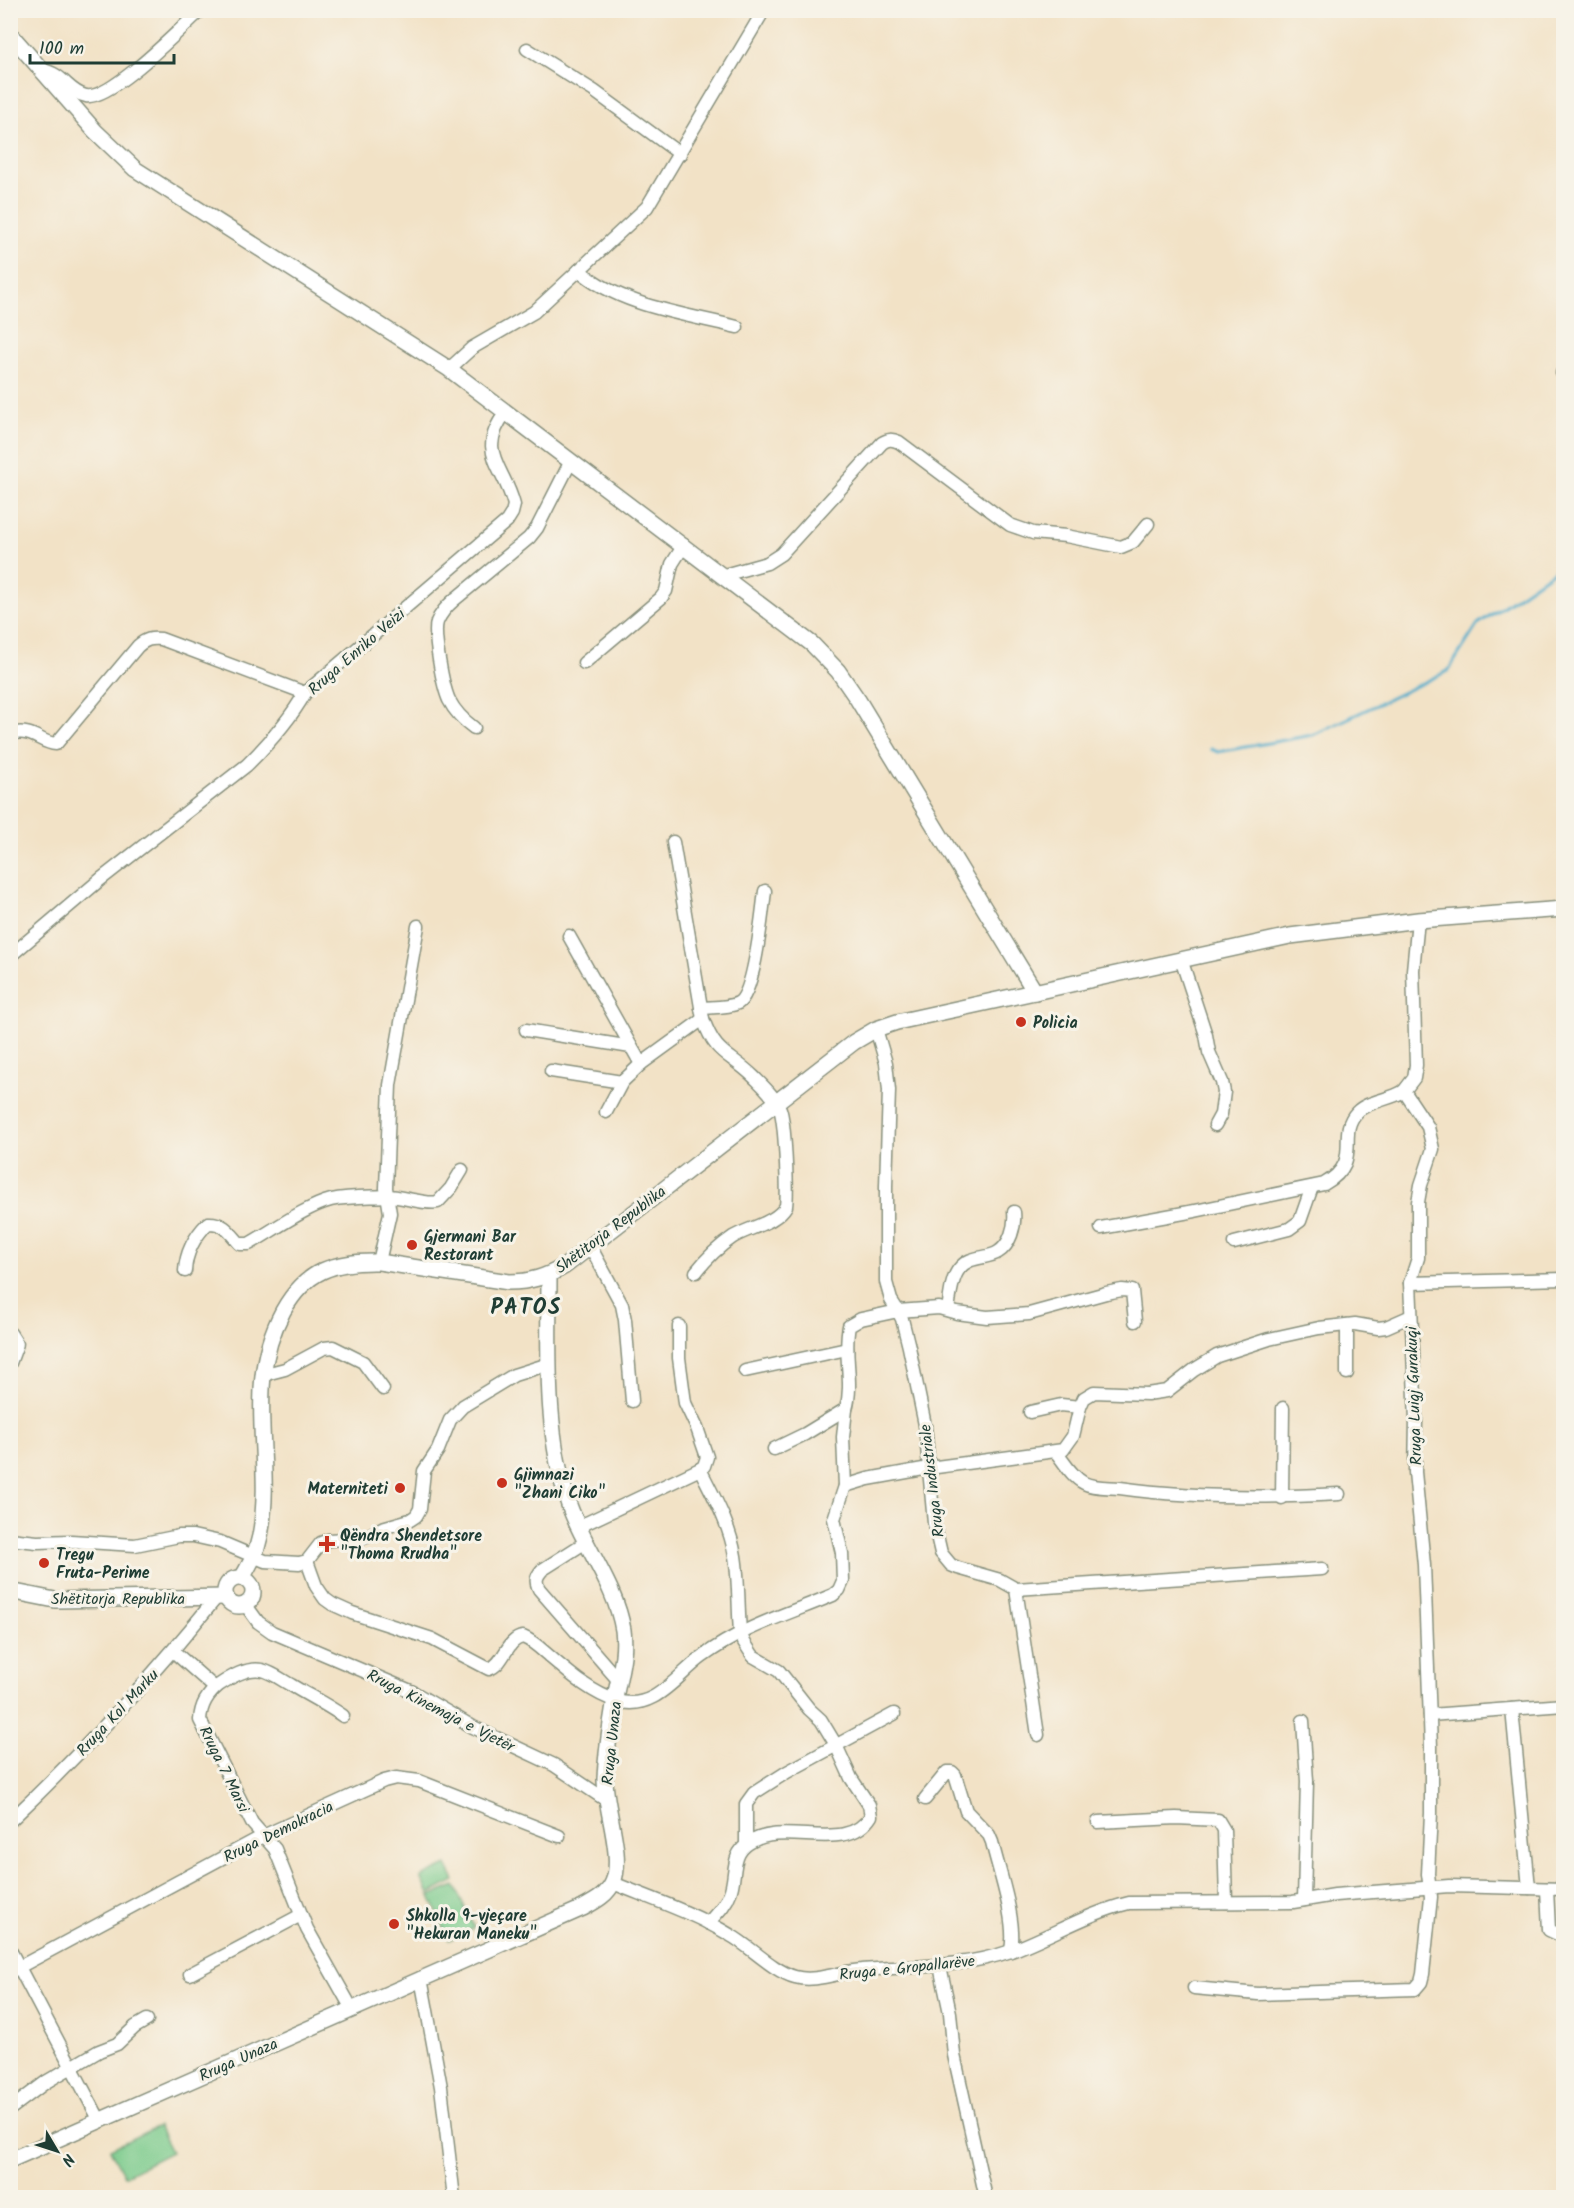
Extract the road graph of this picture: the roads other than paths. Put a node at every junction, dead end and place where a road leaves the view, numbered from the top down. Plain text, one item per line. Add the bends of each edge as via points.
1 (201, 10) edge
2 (765, 10) edge
3 (10, 34) edge
4 (527, 49) dead end
5 (42, 70) junction
6 (680, 154) junction
7 (579, 270) junction
8 (737, 327) dead end
9 (449, 369) junction
10 (506, 412) junction
11 (571, 461) junction
12 (1148, 524) dead end
13 (684, 545) junction
14 (724, 575) junction
15 (584, 663) dead end
16 (305, 693) junction
17 (474, 728) dead end
18 (10, 734) edge
19 (673, 842) dead end
20 (765, 891) dead end
21 (1563, 909) edge
22 (1418, 920) junction
23 (418, 926) dead end
24 (569, 936) dead end
25 (10, 956) edge
26 (1181, 959) junction
27 (1035, 992) junction
28 (702, 1013) junction
29 (876, 1029) junction
30 (526, 1030) dead end
31 (631, 1047) junction
32 (640, 1064) junction
33 (551, 1071) dead end
34 (622, 1082) junction
35 (1404, 1091) junction
36 (776, 1101) junction
37 (606, 1112) dead end
38 (1215, 1125) dead end
39 (462, 1170) dead end
40 (1312, 1187) junction
41 (387, 1196) junction
42 (1014, 1212) dead end
43 (1101, 1228) dead end
44 (1234, 1243) dead end
45 (590, 1246) junction
46 (379, 1262) junction
47 (185, 1271) dead end
48 (696, 1272) dead end
49 (549, 1275) junction
50 (1563, 1279) edge
51 (1410, 1282) junction
52 (948, 1310) junction
53 (898, 1311) junction
54 (1411, 1316) junction
55 (1136, 1321) dead end
56 (1347, 1325) junction
57 (679, 1326) dead end
58 (10, 1333) edge
59 (847, 1349) junction
60 (10, 1363) edge
61 (549, 1364) junction
62 (745, 1371) dead end
63 (1347, 1373) dead end
64 (262, 1375) junction
65 (384, 1389) dead end
66 (632, 1401) dead end
67 (1080, 1407) junction
68 (1283, 1408) dead end
69 (846, 1409) junction
70 (1030, 1412) dead end
71 (774, 1449) dead end
72 (1056, 1452) junction
73 (929, 1468) junction
74 (700, 1469) junction
75 (845, 1485) junction
76 (1339, 1494) dead end
77 (1282, 1498) junction
78 (578, 1527) junction
79 (10, 1539) edge
80 (586, 1542) junction
81 (254, 1557) junction
82 (307, 1561) junction
83 (1322, 1569) dead end
84 (242, 1578) junction
85 (1016, 1589) junction
86 (10, 1591) edge
87 (222, 1597) junction
88 (245, 1604) junction
89 (740, 1632) junction
90 (173, 1651) junction
91 (618, 1681) junction
92 (215, 1688) junction
93 (615, 1701) junction
94 (1563, 1705) edge
95 (1512, 1709) junction
96 (894, 1714) dead end
97 (1430, 1715) junction
98 (343, 1716) dead end
99 (1303, 1721) dead end
100 (1038, 1735) dead end
101 (836, 1745) junction
102 (925, 1799) dead end
103 (606, 1800) junction
104 (10, 1821) edge
105 (1098, 1822) dead end
106 (263, 1836) junction
107 (559, 1836) dead end
108 (746, 1845) junction
109 (613, 1883) junction
110 (1430, 1887) junction
111 (1529, 1888) junction
112 (1547, 1888) junction
113 (1563, 1889) edge
114 (1304, 1900) junction
115 (1226, 1902) junction
116 (301, 1915) junction
117 (708, 1923) junction
118 (1563, 1937) edge
119 (10, 1950) edge
120 (1011, 1950) junction
121 (940, 1966) junction
122 (15, 1969) edge
123 (190, 1974) dead end
124 (421, 1978) junction
125 (1194, 1988) dead end
126 (352, 2009) junction
127 (147, 2020) dead end
128 (72, 2067) junction
129 (10, 2109) edge
130 (100, 2121) junction
131 (10, 2160) edge
132 (454, 2198) edge
133 (986, 2198) edge

1 - 5 street via 133,71 96,96 78,93 58,75
2 - 6 street
3 - 5 main road
4 - 6 street via 594,91
5 - 9 main road via 95,131 135,169
6 - 7 street via 647,207
7 - 8 street via 592,282 618,295
7 - 9 street via 534,312 472,348
9 - 10 main road
10 - 11 main road
10 - 16 street, Rruga Enriko Veizi via 490,442 514,505 507,521
11 - 13 main road
11 - 17 street via 530,538 443,610 437,623 435,636 446,691 456,711
12 - 14 street via 1133,542 1122,547 1023,531 899,442 887,440 781,554 767,563
13 - 14 main road
13 - 15 street via 672,564 661,598
14 - 27 main road via 812,644 838,671
16 - 18 street via 152,638 138,646 56,744 28,733
16 - 25 street, Rruga Enriko Veizi via 247,765 92,886
19 - 28 street
20 - 28 street via 748,990 737,1003
21 - 22 main road, Shëtitorja Republika
22 - 26 main road, Shëtitorja Republika via 1290,936
22 - 35 street via 1413,970 1416,1065 1414,1078
23 - 41 street via 390,1085
24 - 31 street
26 - 27 main road, Shëtitorja Republika
26 - 38 street via 1222,1082 1221,1114
27 - 29 main road, Shëtitorja Republika
28 - 32 street
28 - 36 street via 710,1038 719,1050 753,1076
29 - 36 main road, Shëtitorja Republika
29 - 53 street, Rruga Industriale via 889,1090 886,1282
30 - 31 street
31 - 32 street
32 - 34 street
33 - 34 street
34 - 37 street
35 - 40 street via 1356,1113 1348,1130 1348,1154 1341,1171 1324,1184
35 - 51 street, Rruga Luigj Gurakuqi via 1428,1127 1433,1149 1418,1202 1418,1258
36 - 45 main road, Shëtitorja Republika
36 - 48 street via 783,1121 786,1206 777,1216 714,1250
39 - 41 street via 438,1202
40 - 43 street
40 - 44 street via 1296,1225
41 - 46 street via 390,1213
41 - 47 street via 329,1201 244,1245 225,1227 208,1223 189,1251
42 - 52 street via 1014,1228 1004,1249 959,1268
45 - 49 main road, Shëtitorja Republika
45 - 66 street via 622,1305
46 - 49 main road, Shëtitorja Republika via 509,1282 528,1282
46 - 64 main road, Shëtitorja Republika via 326,1268 299,1287 273,1333
49 - 61 main road, Rruga Unaza
50 - 51 street
51 - 54 street, Rruga Luigj Gurakuqi
52 - 53 street
52 - 55 street via 987,1317 1029,1314 1128,1290
53 - 59 street via 853,1322 849,1326
53 - 73 street, Rruga Industriale via 925,1425
54 - 56 street via 1386,1327
54 - 97 street, Rruga Luigj Gurakuqi via 1415,1472 1424,1565
56 - 63 street
56 - 67 street via 1286,1334 1216,1356 1167,1391 1094,1392 1084,1398
57 - 74 street via 685,1403 707,1457
58 - 60 street via 17,1344
59 - 62 street
59 - 69 street via 850,1389
61 - 78 main road, Rruga Unaza via 553,1436
61 - 82 street via 514,1376 456,1413 424,1471 416,1516 364,1538 328,1540
64 - 65 street via 333,1347 363,1362
64 - 81 main road, Shëtitorja Republika via 262,1521
67 - 70 street via 1061,1405
67 - 72 street via 1070,1443
68 - 77 street
69 - 71 street
69 - 75 street
72 - 73 street
72 - 77 street via 1085,1484 1139,1491
73 - 75 street
73 - 85 street, Rruga Industriale via 934,1523 945,1559 958,1568
74 - 78 street
74 - 89 street via 731,1540
75 - 89 street via 834,1519 843,1567 839,1590
76 - 77 street
78 - 80 main road, Rruga Unaza
79 - 81 street via 135,1545 193,1536 220,1542
80 - 91 main road, Rruga Unaza via 613,1598 622,1629 624,1644
80 - 91 street via 542,1570 536,1583
81 - 82 street via 265,1561
81 - 84 main road, Shëtitorja Republika
82 - 93 street via 320,1593 342,1609 422,1635 489,1669 497,1665 514,1641 523,1637 574,1678
83 - 85 street, Rruga Industriale
84 - 87 main road via 227,1584
84 - 88 main road via 253,1588 252,1597
85 - 100 street
86 - 87 main road, Shëtitorja Republika via 55,1600
87 - 88 main road via 234,1605
87 - 90 street, Rruga Kol Marku
88 - 103 street, Rruga Kinemaja e Vjetër via 258,1622 272,1632 413,1692 473,1727 554,1765
89 - 93 street via 702,1657 657,1695 634,1703
89 - 101 street via 747,1649 779,1671 821,1720
90 - 92 street
90 - 104 street, Rruga Kol Marku via 98,1734
91 - 93 main road, Rruga Unaza
92 - 98 street via 238,1674 261,1670
92 - 106 street, Rruga 7 Marsi via 206,1697 200,1720 252,1823
93 - 103 main road, Rruga Unaza via 608,1743
94 - 95 street
95 - 97 street
95 - 111 street
96 - 101 street
97 - 110 street, Rruga Luigj Gurakuqi
99 - 114 street via 1307,1781
101 - 108 street via 749,1798
101 - 108 street via 871,1809 867,1822 842,1836 779,1834
102 - 120 street via 947,1772 955,1775 966,1811 992,1842 1011,1922
103 - 109 main road, Rruga Unaza via 616,1859
105 - 115 street via 1218,1820 1224,1830
106 - 107 street, Rruga Demokracia via 384,1781 408,1778
106 - 116 street, Rruga 7 Marsi via 274,1849
106 - 122 street, Rruga Demokracia
108 - 117 street via 735,1860 732,1891
109 - 117 street, Rruga e Gropallarëve
109 - 124 main road, Rruga Unaza via 583,1908
110 - 111 street, Rruga e Gropallarëve
110 - 114 street, Rruga e Gropallarëve
110 - 125 street, Rruga Luigj Gurakuqi via 1423,1974 1415,1989 1258,1994
111 - 112 street, Rruga e Gropallarëve
112 - 113 street, Rruga e Gropallarëve
112 - 118 street via 1549,1930
114 - 115 street, Rruga e Gropallarëve
115 - 120 street, Rruga e Gropallarëve via 1129,1903 1108,1908
116 - 123 street
116 - 126 street, Rruga 7 Marsi
117 - 121 street, Rruga e Gropallarëve via 797,1978
119 - 122 street
120 - 121 street, Rruga e Gropallarëve
121 - 133 street via 954,2055
122 - 128 street
124 - 126 main road, Rruga Unaza
124 - 132 street via 441,2087
126 - 130 main road, Rruga Unaza
127 - 128 street via 117,2044
128 - 129 street
128 - 130 street
130 - 131 main road, Rruga Unaza

